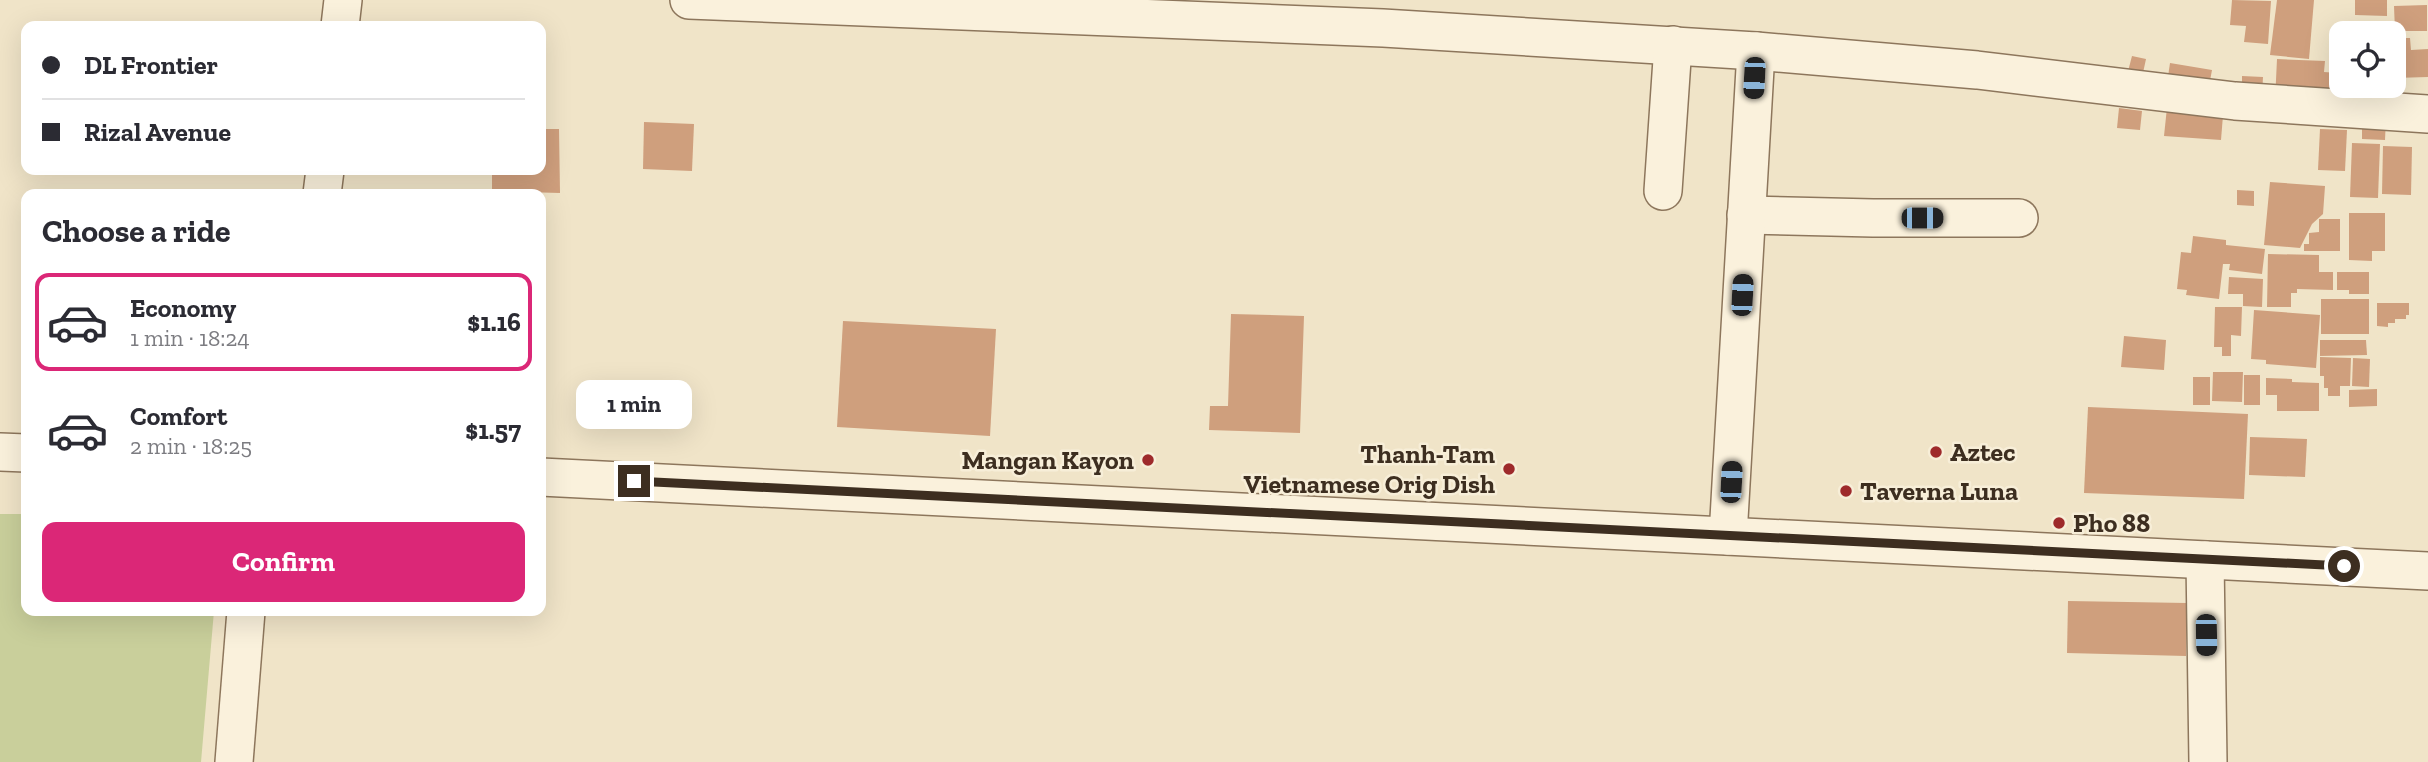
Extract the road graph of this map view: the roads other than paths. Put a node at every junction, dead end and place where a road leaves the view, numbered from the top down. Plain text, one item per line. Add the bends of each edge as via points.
1 (343, 0) edge
2 (690, 0) edge
3 (341, 21) edge
4 (1674, 46) junction
5 (1755, 51) junction
6 (2428, 114) edge
7 (1663, 191) dead end
8 (1746, 215) junction
9 (2019, 218) dead end
10 (0, 452) edge
11 (21, 453) edge
12 (546, 477) edge
13 (1728, 536) junction
14 (2205, 560) junction
15 (2428, 571) edge
16 (246, 616) edge
17 (234, 762) edge
18 (2208, 762) edge

1 - 3 street
2 - 4 street via 1383,28
4 - 5 street
4 - 7 street
5 - 6 street via 1977,70 2235,101
5 - 8 street
8 - 9 street
8 - 13 street
10 - 11 street
12 - 13 street
13 - 14 street
14 - 15 street
14 - 18 street
16 - 17 street

